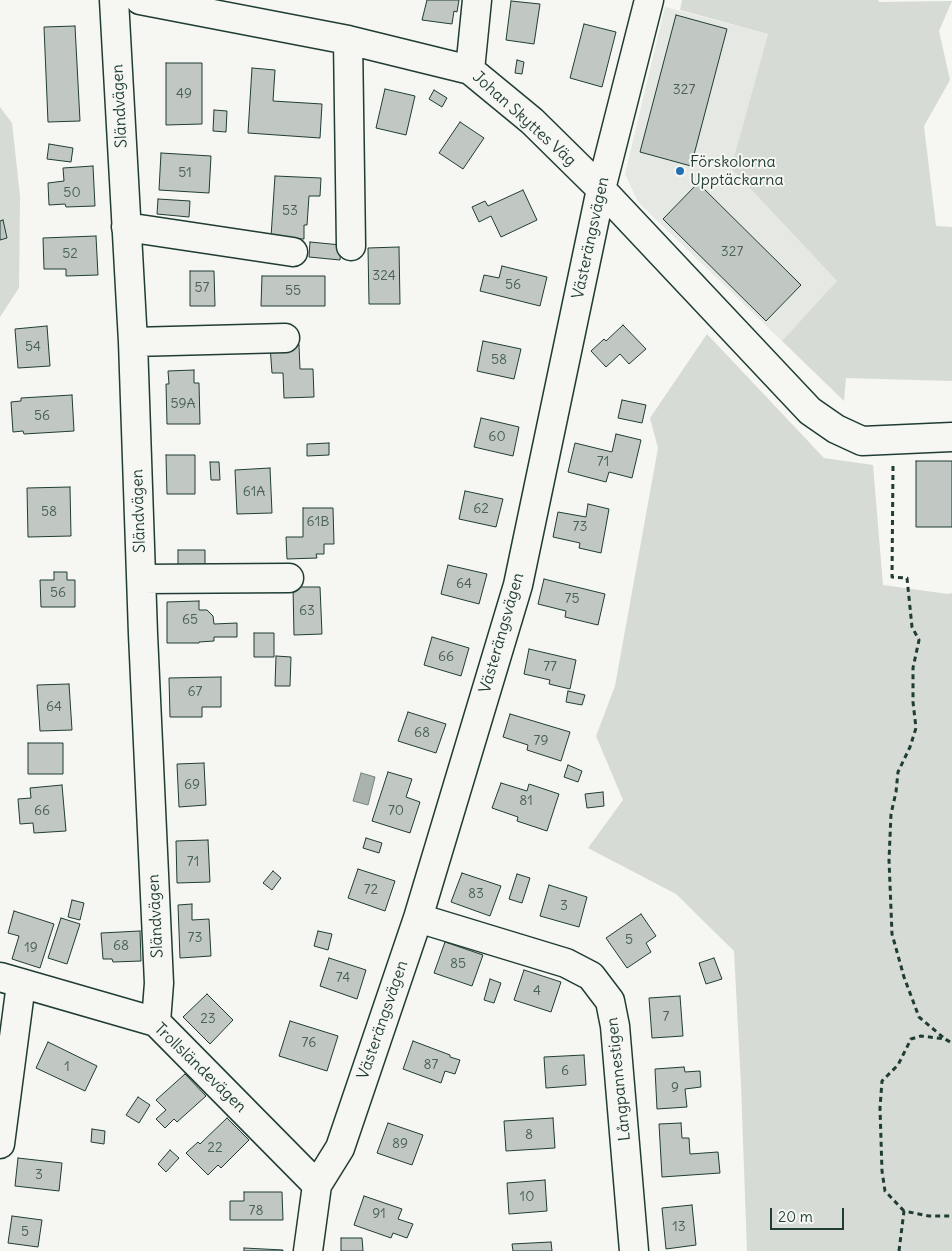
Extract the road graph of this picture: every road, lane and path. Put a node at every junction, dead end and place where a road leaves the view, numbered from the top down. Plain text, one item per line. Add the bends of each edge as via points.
1 (114, 0) edge
2 (140, 0) edge
3 (477, 0) edge
4 (649, 0) edge
5 (348, 40) junction
6 (470, 70) junction
7 (601, 189) junction
8 (126, 227) junction
9 (351, 246) dead end
10 (294, 252) dead end
11 (285, 338) dead end
12 (133, 342) junction
13 (952, 437) edge
14 (894, 440) junction
15 (289, 578) dead end
16 (142, 579) junction
17 (418, 918) junction
18 (10, 981) edge
19 (156, 1022) junction
20 (945, 1039) junction
21 (952, 1043) edge
22 (0, 1144) edge
23 (317, 1185) junction
24 (904, 1211) junction
25 (952, 1216) edge
26 (308, 1251) edge
27 (634, 1251) edge
28 (899, 1251) edge

1 - 8 street, Sländvägen
2 - 5 street, Johan Skyttes Väg
3 - 6 street
4 - 7 street, Västerängsvägen
5 - 6 street, Johan Skyttes Väg
5 - 9 street
6 - 7 street, Johan Skyttes Väg via 532,121
7 - 14 street, Johan Skyttes Väg via 810,411 836,429 862,441
7 - 17 street, Västerängsvägen via 518,585
8 - 10 street
8 - 12 street, Sländvägen
11 - 12 street
12 - 16 street, Sländvägen
13 - 14 street, Johan Skyttes Väg
14 - 20 path via 892,577 907,578 912,627 919,640 913,668 916,728 898,772 891,814 892,934 919,1017
15 - 16 street
16 - 19 street, Sländvägen via 159,983
17 - 23 street, Västerängsvägen via 340,1148
17 - 27 street, Långpannestigen via 566,963 591,976 610,1002 615,1026
18 - 19 street, Trollsländevägen
18 - 22 street
19 - 23 street, Trollsländevägen
20 - 21 path
20 - 24 path via 921,1036 911,1039 898,1065 882,1081 880,1108 885,1191
23 - 26 street, Västerängsvägen
24 - 25 path
24 - 28 path

